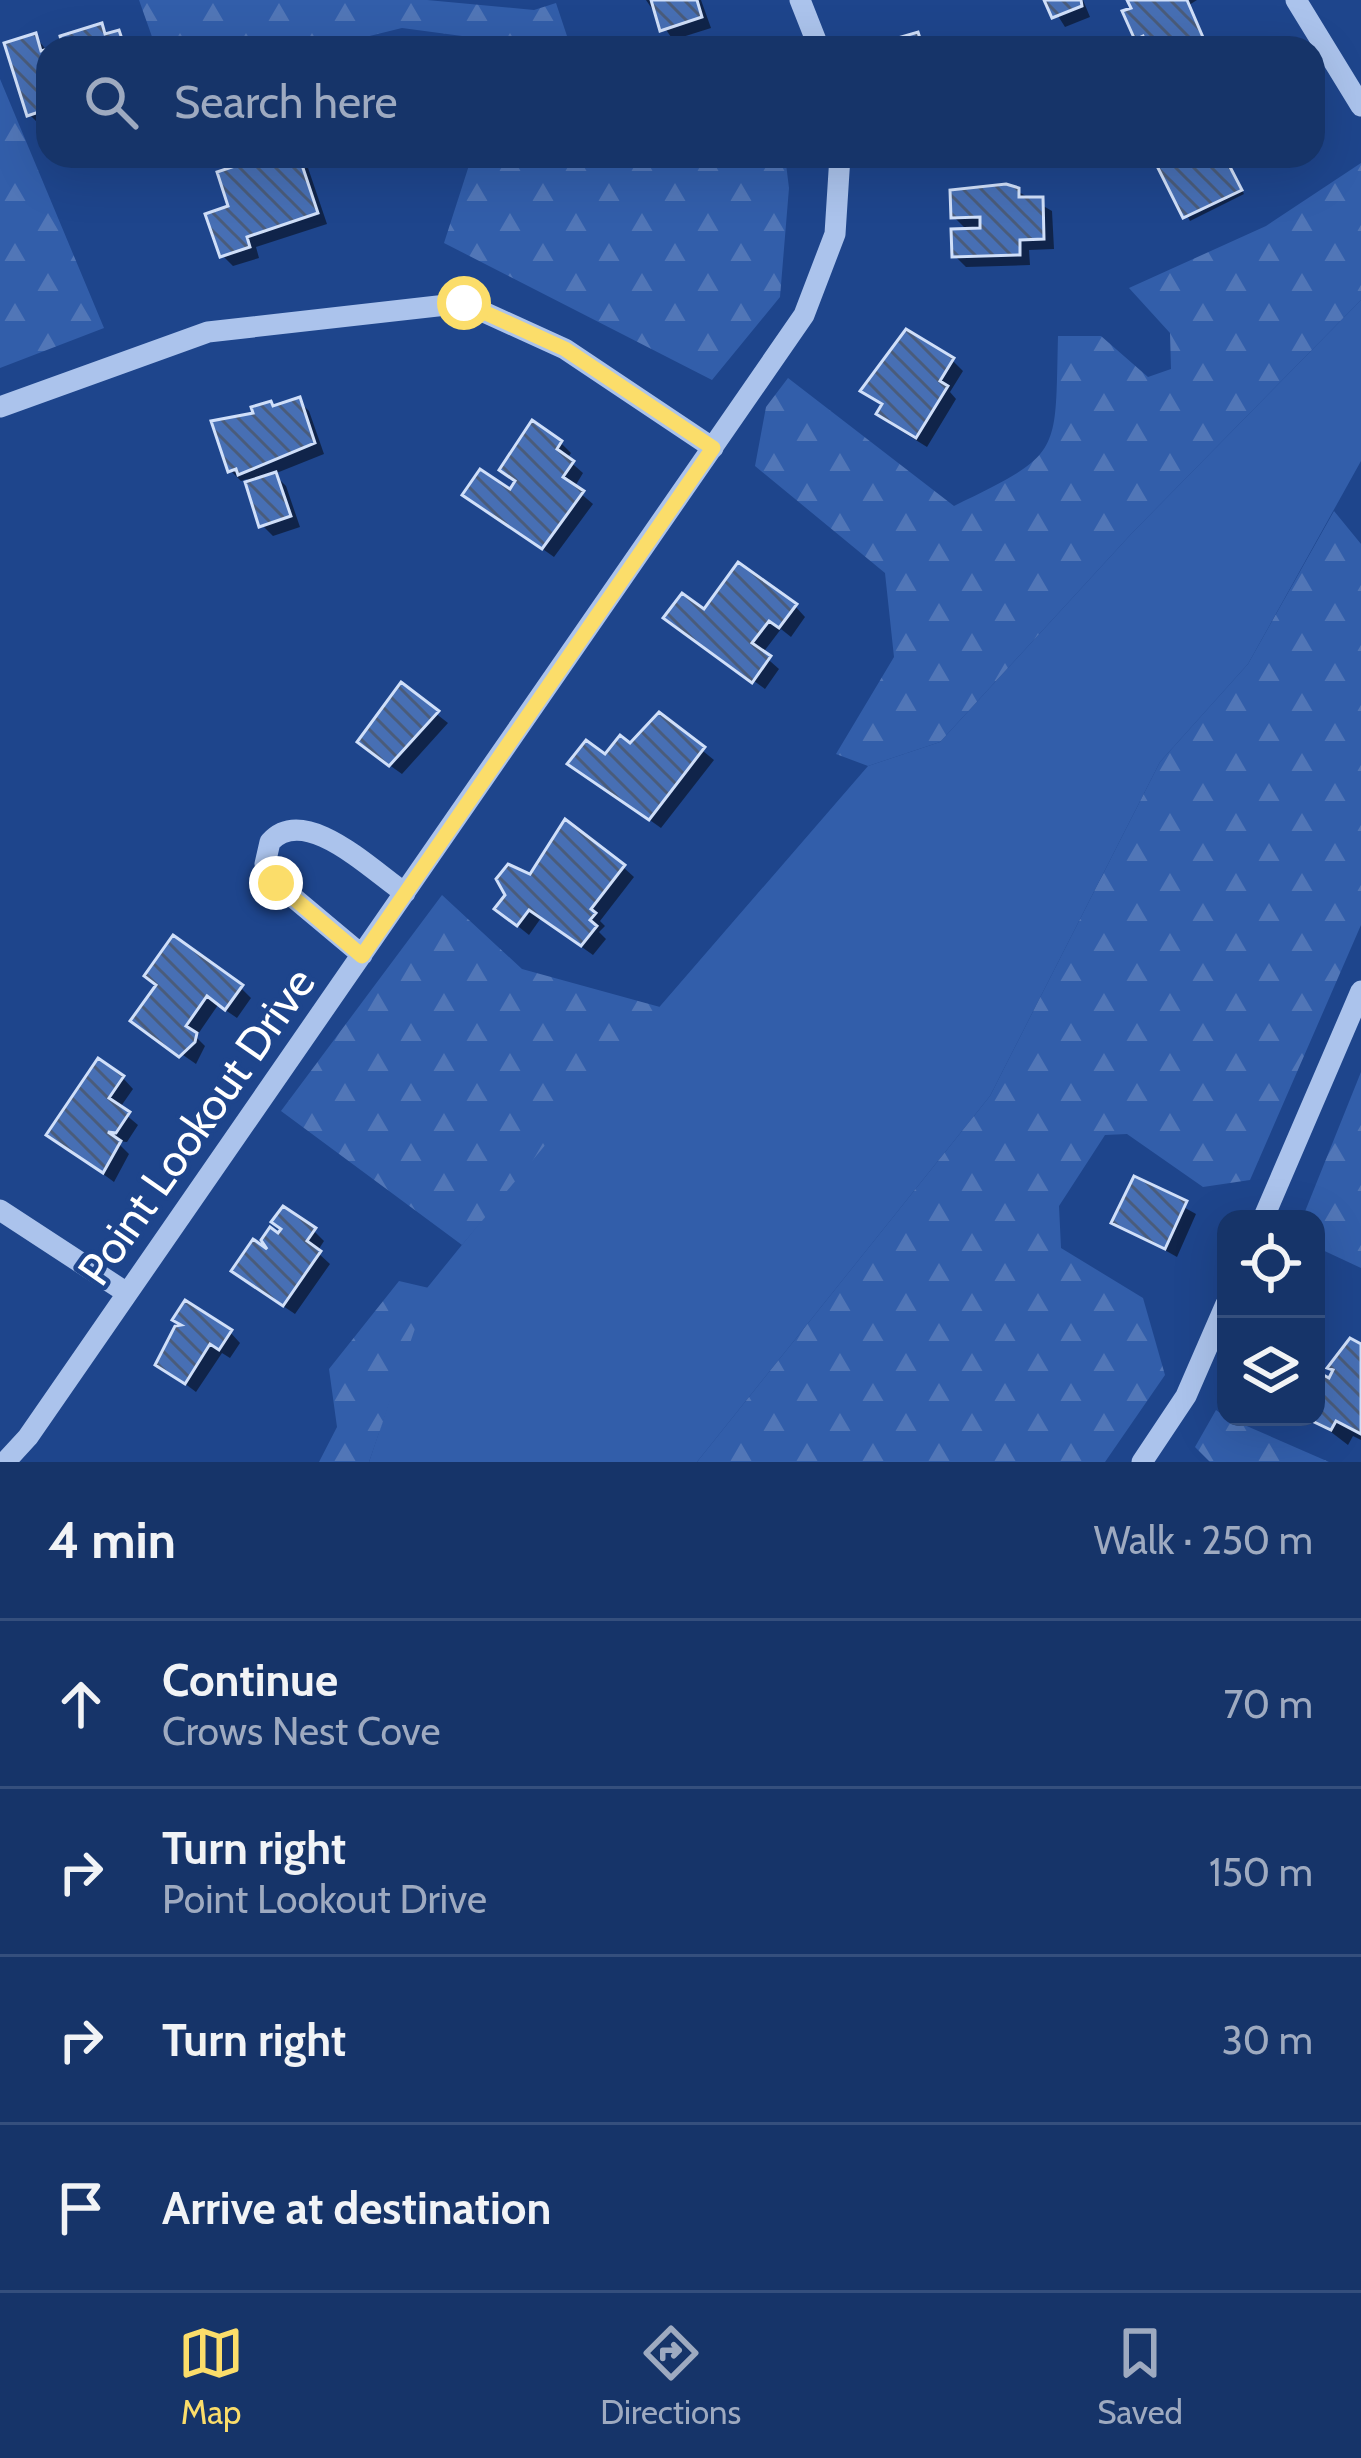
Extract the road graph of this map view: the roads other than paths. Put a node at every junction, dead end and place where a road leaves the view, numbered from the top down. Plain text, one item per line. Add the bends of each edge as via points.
1 (800, 0) edge
2 (1296, 0) edge
3 (814, 36) edge
4 (1318, 36) edge
5 (1325, 47) edge
6 (1361, 106) edge
7 (839, 168) edge
8 (0, 407) edge
9 (713, 448) junction
10 (405, 893) junction
11 (362, 956) junction
12 (1361, 991) edge
13 (0, 1210) edge
14 (1267, 1210) edge
15 (128, 1293) junction
16 (1220, 1318) edge
17 (4, 1462) edge
18 (1142, 1462) edge

1 - 3 street
2 - 4 street
5 - 6 street
7 - 9 street, Point Lookout Drive via 835,234 803,315
8 - 9 street via 208,332 464,303 565,349
9 - 10 street, Point Lookout Drive
10 - 11 street, Point Lookout Drive
10 - 11 street via 309,829 287,829 270,842 269,875
11 - 15 street, Point Lookout Drive
12 - 14 street
13 - 15 street
15 - 17 street, Point Lookout Drive
16 - 18 street via 1186,1396

